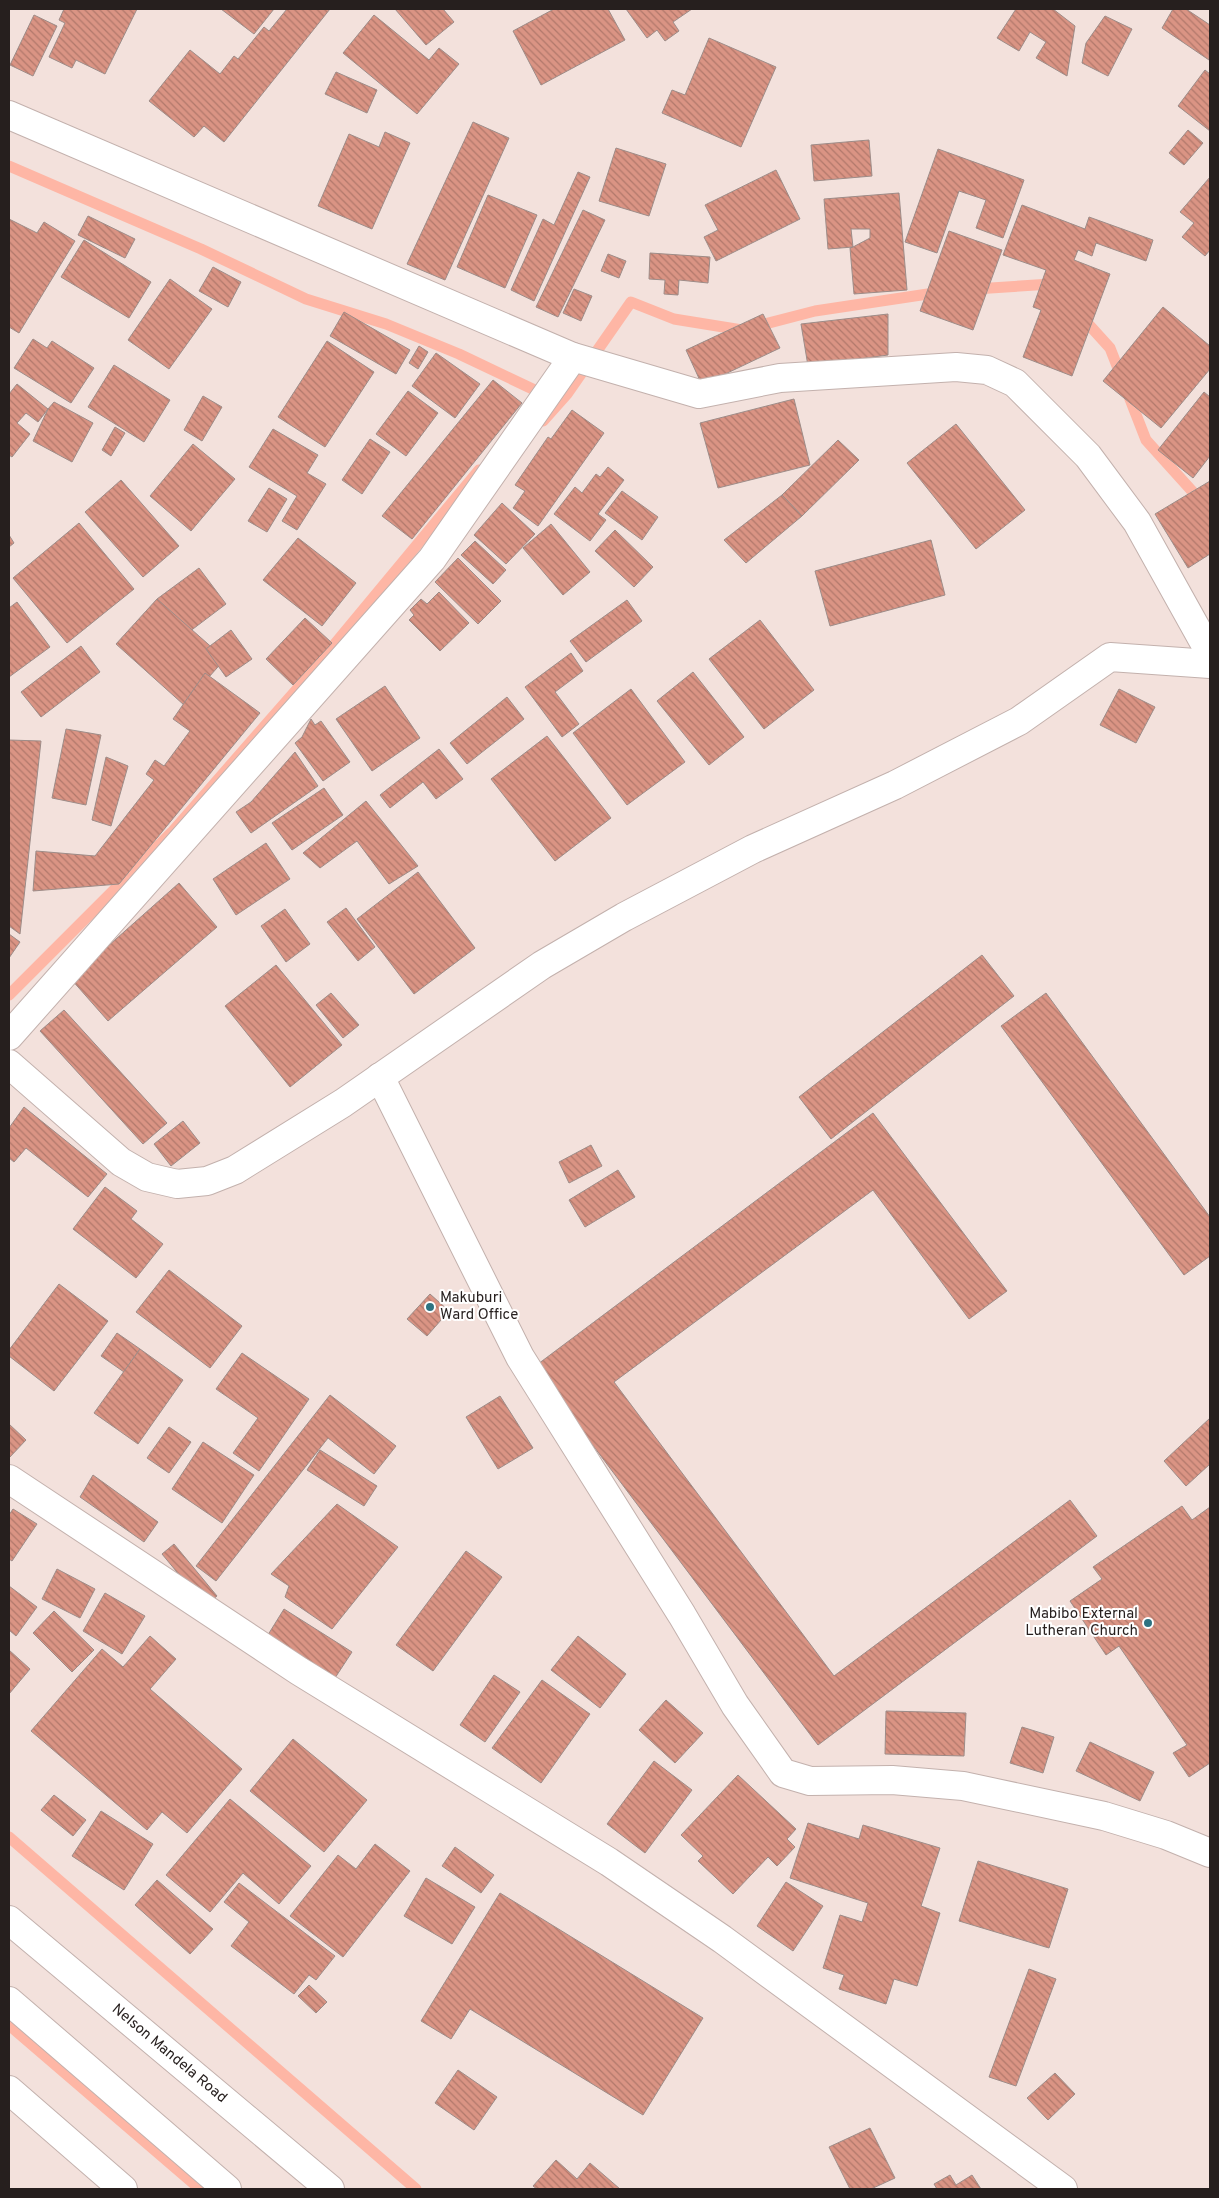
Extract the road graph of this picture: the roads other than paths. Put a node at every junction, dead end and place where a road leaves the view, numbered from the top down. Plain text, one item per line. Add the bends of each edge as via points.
1 (9, 115) edge
2 (572, 357) junction
3 (1210, 653) edge
4 (1210, 664) edge
5 (9, 1036) edge
6 (9, 1064) edge
7 (380, 1076) junction
8 (9, 1479) edge
9 (1210, 1852) edge
10 (9, 1920) edge
11 (9, 2001) edge
12 (9, 2090) edge
13 (123, 2189) edge
14 (227, 2189) edge
15 (330, 2189) edge
16 (1063, 2189) edge

1 - 2 street
2 - 3 street via 699,394 780,378 956,367 987,370 1015,382 1088,456 1137,522
2 - 5 street via 432,559
4 - 7 street via 1110,657 1019,721 895,785 753,849 624,917 542,966
6 - 7 street via 121,1162 147,1177 177,1184 207,1181 235,1170 343,1103
7 - 9 street via 520,1357 735,1705 783,1773 810,1781 892,1780 980,1790 1104,1816
8 - 16 street via 299,1671 609,1862 722,1940
10 - 15 street, Nelson Mandela Road
11 - 14 street
12 - 13 street

